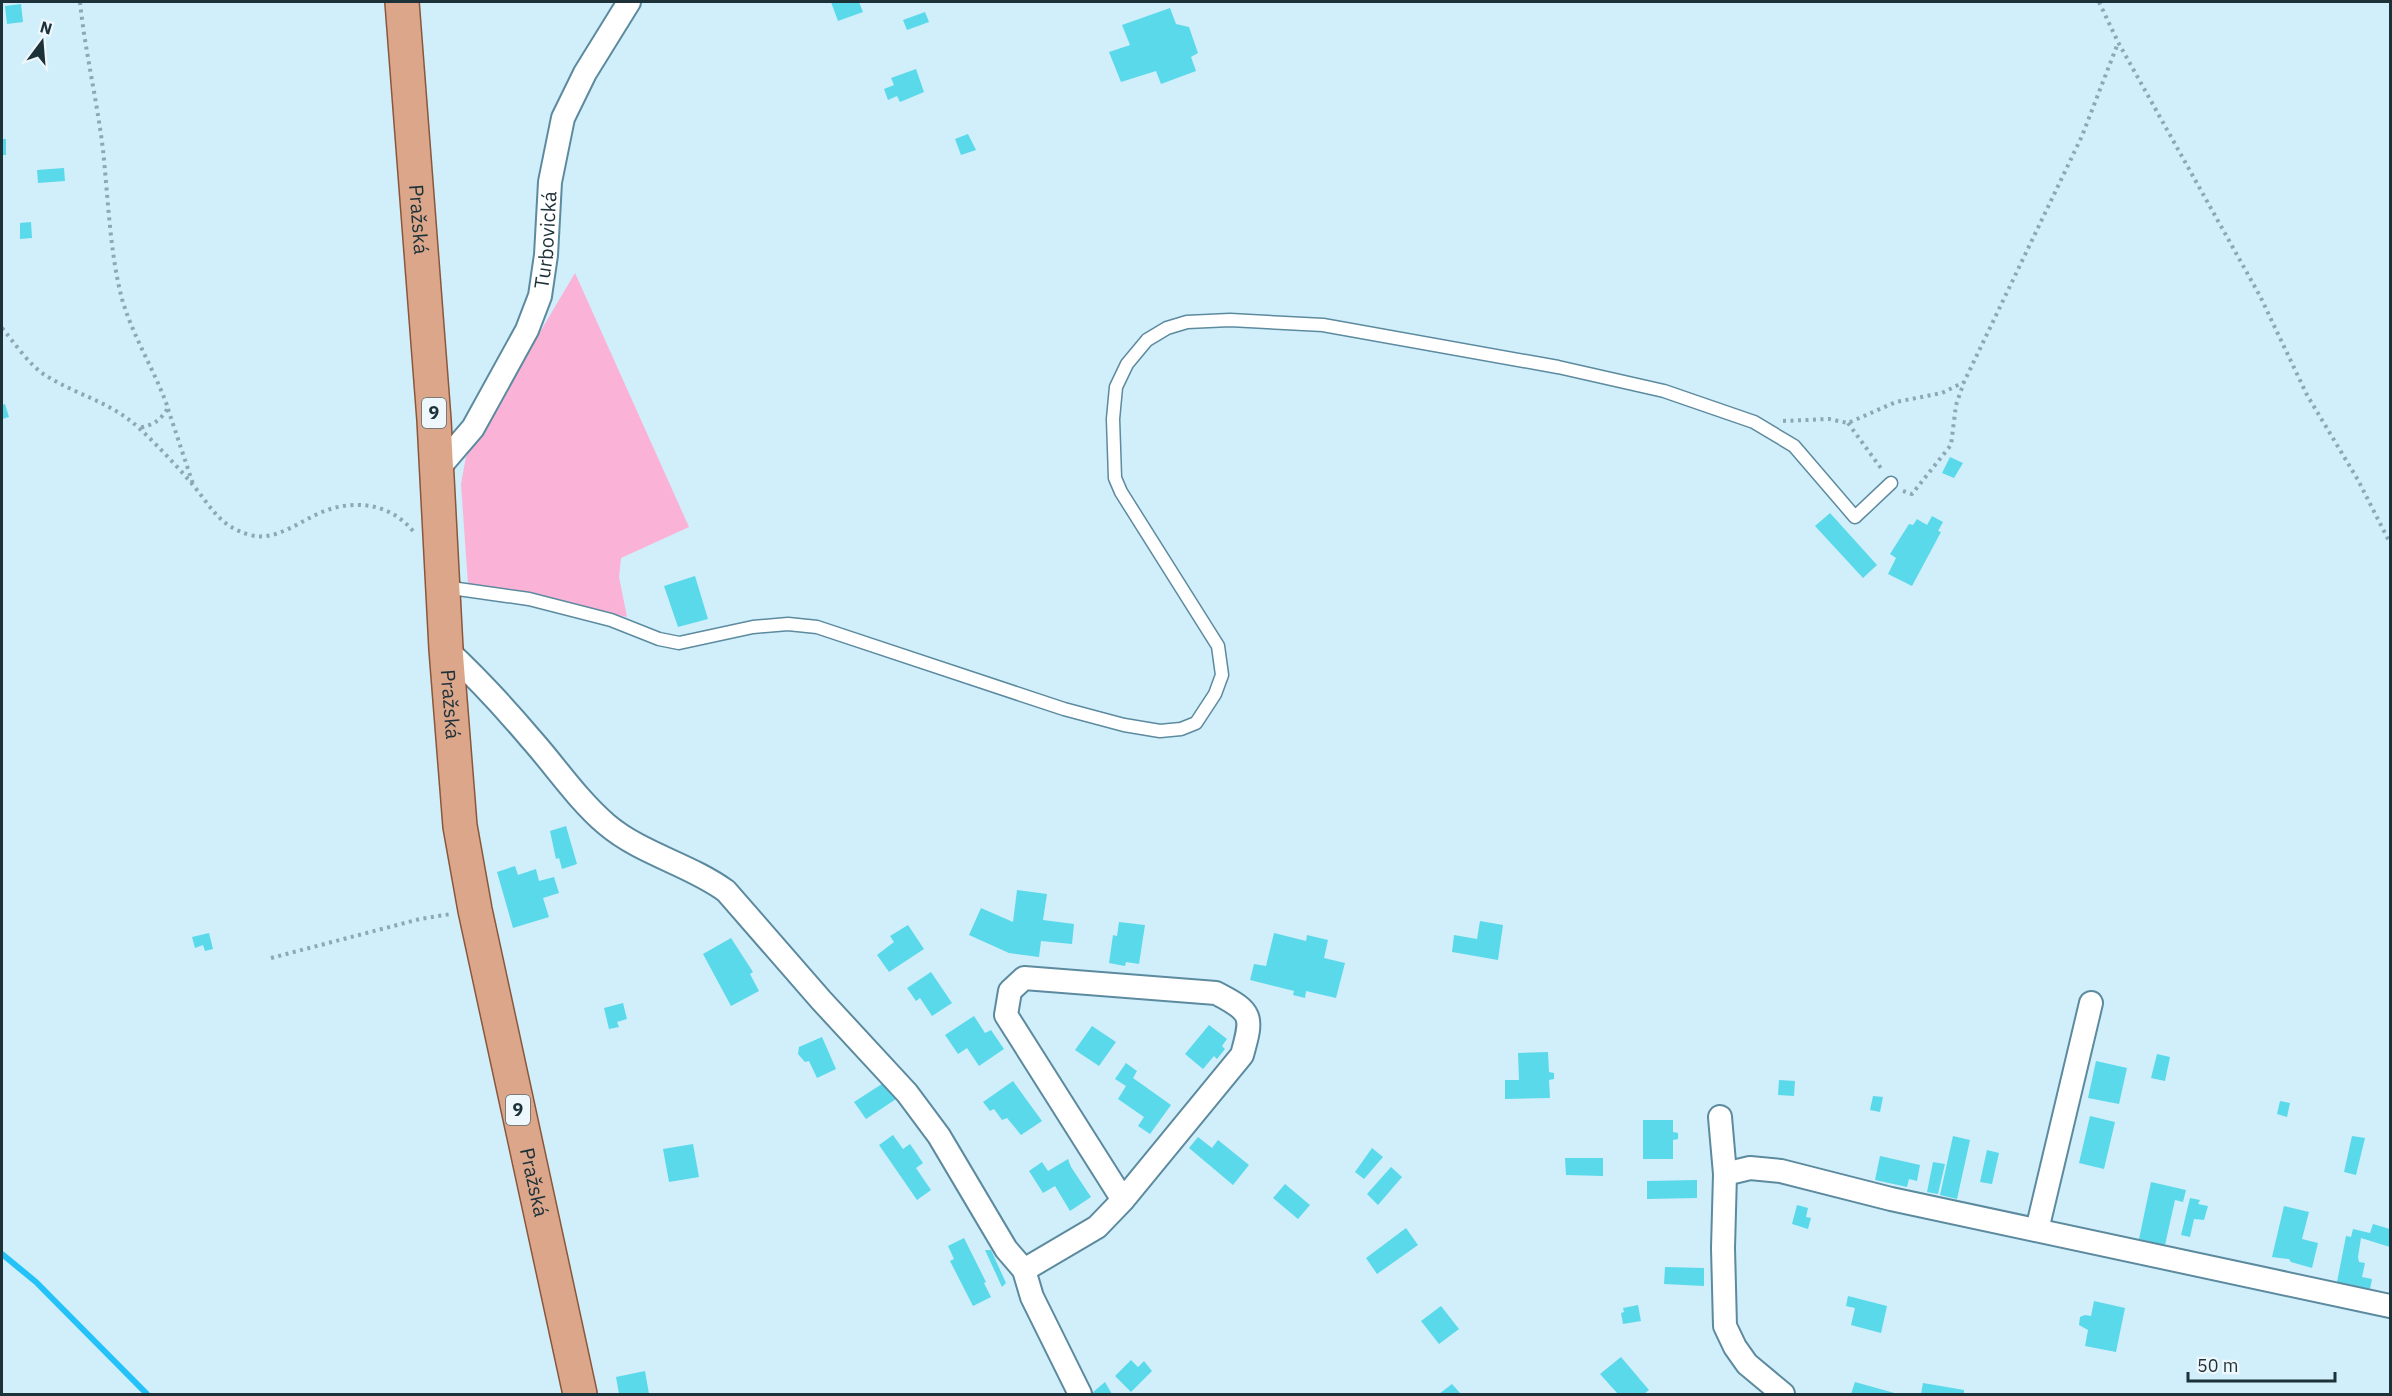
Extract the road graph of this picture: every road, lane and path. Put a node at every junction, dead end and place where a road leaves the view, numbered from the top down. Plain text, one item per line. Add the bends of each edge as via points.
1 (80, 2) edge
2 (402, 2) edge
3 (629, 2) edge
4 (2099, 2) edge
5 (2118, 42) junction
6 (2, 328) edge
7 (1964, 382) junction
8 (168, 408) junction
9 (1754, 423) junction
10 (1848, 423) junction
11 (139, 428) junction
12 (437, 470) junction
13 (1891, 483) junction
14 (193, 485) junction
15 (417, 539) dead end
16 (2391, 543) edge
17 (443, 587) junction
18 (446, 649) junction
19 (475, 910) junction
20 (271, 958) dead end
21 (2091, 1003) dead end
22 (1720, 1117) dead end
23 (1725, 1174) junction
24 (1123, 1200) junction
25 (2037, 1230) junction
26 (1024, 1270) junction
27 (2391, 1306) edge
28 (580, 1395) edge
29 (1080, 1395) edge
30 (1783, 1395) edge

1 - 8 path via 122,297
2 - 12 main road, Pražská / 9
3 - 12 street, Turbovická via 585,73 563,118 550,182 540,296 527,330 473,428
4 - 5 path
5 - 7 path via 2082,135
5 - 16 path via 2260,296 2307,396
6 - 11 path via 43,374 110,405
7 - 10 path via 1942,393 1896,402
7 - 13 path via 1956,405 1951,445 1912,494
8 - 11 path via 162,419
8 - 14 path
9 - 10 path via 1829,419
9 - 13 lane via 1794,446 1855,517
9 - 17 lane via 1664,391 1568,369 1323,325 1230,320 1187,322 1167,328 1147,340 1127,364 1116,387 1114,462 1121,492 1218,646 1222,675 1215,694 1196,723 1181,729 1124,725 1064,709 817,627 753,627 679,643 529,599
10 - 13 path
11 - 14 path
12 - 17 main road, Pražská / 9
14 - 15 path via 216,518 252,536 270,535 346,505 373,506 396,514
17 - 18 main road, Pražská / 9
18 - 19 main road, Pražská / 9 via 460,826
18 - 26 street via 475,676 608,826 714,882 735,900 907,1092 939,1136 1006,1249
19 - 20 path via 420,919
19 - 28 main road, Pražská / 9
21 - 25 street
22 - 23 street
23 - 25 street via 1750,1168 1781,1171
23 - 30 street via 1725,1326 1747,1364
24 - 24 street via 1242,1054 1250,1026 1241,1006 1216,993 1024,978 1010,991 1006,1015
24 - 26 street via 1097,1227
25 - 27 street
26 - 29 street via 1032,1297

